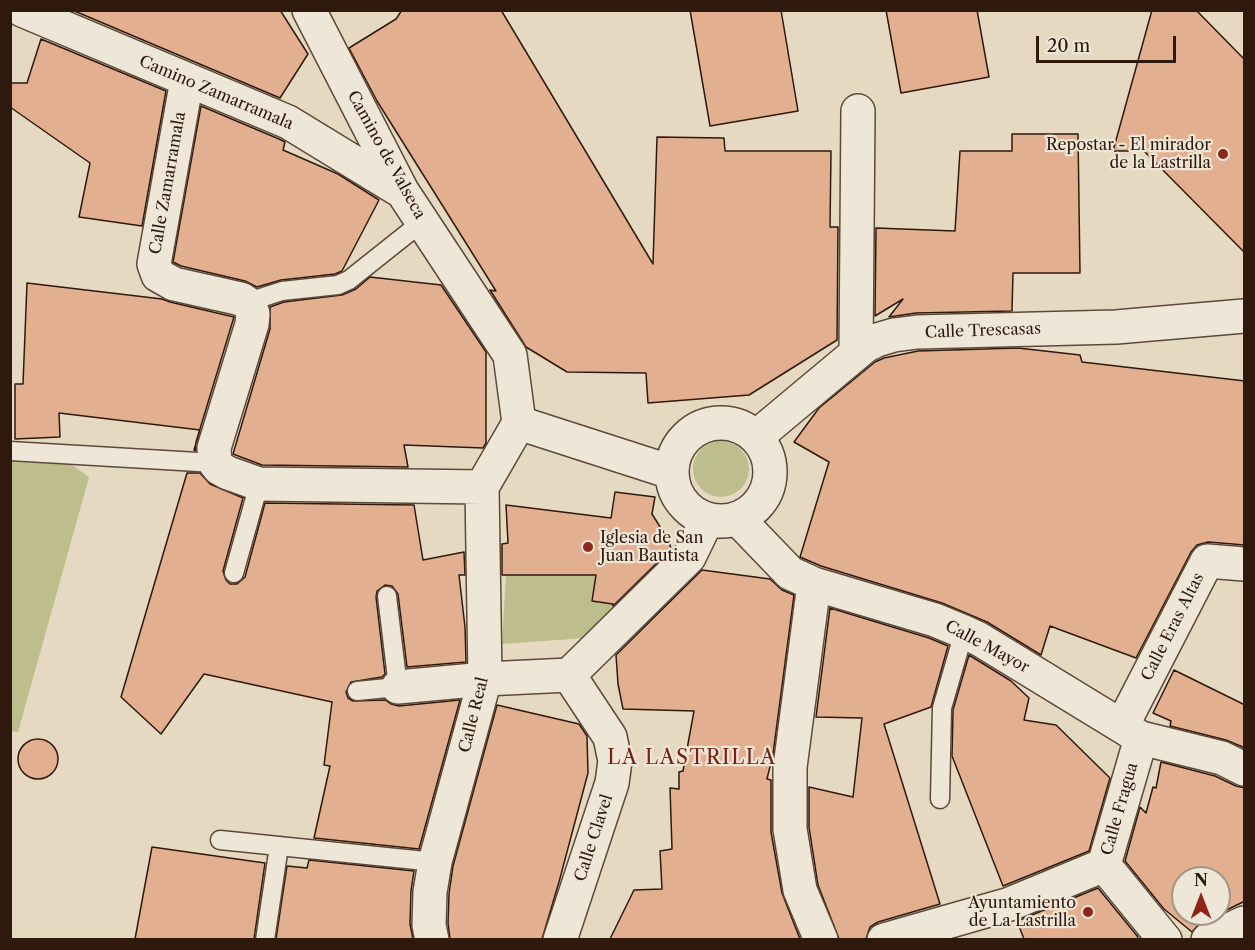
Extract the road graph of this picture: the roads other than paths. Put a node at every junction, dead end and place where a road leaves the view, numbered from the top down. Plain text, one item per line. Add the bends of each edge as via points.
1 (22, 10) edge
2 (309, 10) edge
3 (187, 80) junction
4 (858, 111) dead end
5 (402, 191) junction
6 (422, 222) junction
7 (248, 302) junction
8 (1245, 315) edge
9 (856, 353) junction
10 (519, 423) junction
11 (756, 437) junction
12 (10, 451) edge
13 (215, 462) junction
14 (671, 472) junction
15 (259, 484) junction
16 (482, 487) junction
17 (722, 519) junction
18 (1245, 564) edge
19 (234, 573) dead end
20 (813, 584) junction
21 (387, 596) dead end
22 (964, 632) junction
23 (569, 675) junction
24 (485, 679) junction
25 (398, 687) junction
26 (357, 691) dead end
27 (1132, 732) junction
28 (1245, 769) edge
29 (940, 799) dead end
30 (220, 840) dead end
31 (279, 846) junction
32 (435, 862) junction
33 (1104, 866) junction
34 (1245, 923) edge
35 (265, 939) edge
36 (432, 939) edge
37 (560, 939) edge
38 (821, 939) edge
39 (884, 939) edge
40 (1165, 939) edge
41 (1208, 939) edge

1 - 3 street, Camino Zamarramala
2 - 5 street, Camino de Valseca
3 - 5 street, Camino Zamarramala via 288,122
3 - 7 street, Calle Zamarramala via 154,264 158,274 174,284
4 - 9 street
5 - 6 street, Camino de Valseca
6 - 7 lane via 349,280 338,285 282,291
6 - 10 street, Camino de Valseca via 510,355
7 - 13 street via 252,307 252,324 214,448
8 - 9 street, Calle Trescasas via 1116,327 917,332 877,340
9 - 11 street, Calle Trescasas
10 - 14 street
10 - 16 street
11 - 14 street via 726,423 694,430 678,448
11 - 17 street via 766,451 770,467 763,499 752,510
12 - 13 lane
13 - 15 street via 228,473
14 - 17 street via 673,487 692,513
15 - 16 street
15 - 19 lane
16 - 24 street, Calle Real
17 - 20 street, Calle Mayor via 790,573
17 - 23 street via 689,557
18 - 27 street, Calle Eras Altas via 1207,561
20 - 22 street, Calle Mayor
20 - 38 street via 790,767 790,829 800,890
21 - 25 lane
22 - 27 street, Calle Mayor
22 - 29 lane via 942,708
23 - 24 street
23 - 37 street, Calle Clavel via 610,737 615,761 612,783
24 - 25 street
24 - 32 street, Calle Real
25 - 26 lane
27 - 28 street, Calle Mayor via 1222,758
27 - 33 street, Calle Fragua
30 - 31 lane
31 - 32 lane
31 - 35 lane
32 - 36 street, Calle Real via 430,892
33 - 39 street, Calle Fragua via 1010,904
33 - 40 street
34 - 41 street

